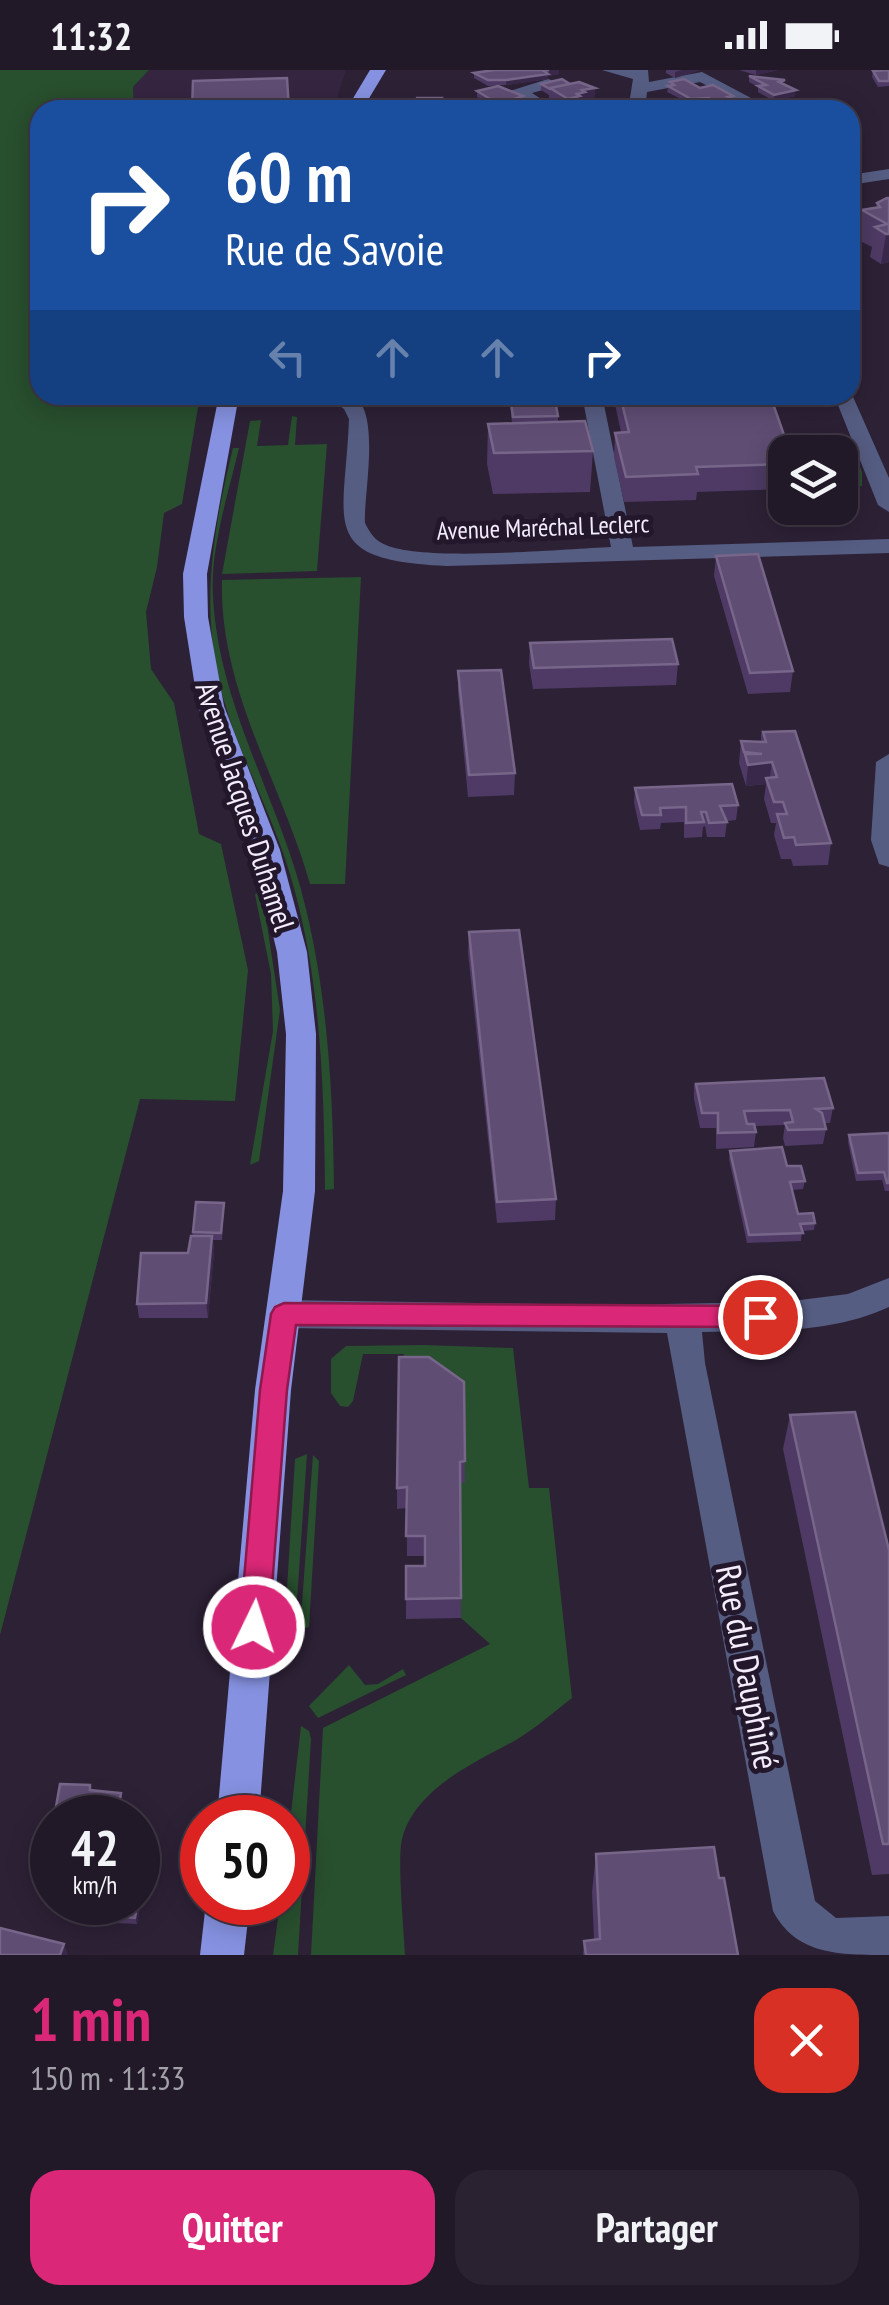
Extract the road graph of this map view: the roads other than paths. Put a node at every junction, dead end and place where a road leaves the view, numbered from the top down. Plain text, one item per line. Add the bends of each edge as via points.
1 (378, 70) edge
2 (610, 70) edge
3 (729, 70) edge
4 (702, 77) junction
5 (548, 84) edge
6 (643, 88) edge
7 (743, 98) dead end
8 (360, 100) edge
9 (533, 100) edge
10 (615, 100) edge
11 (889, 174) edge
12 (860, 178) edge
13 (227, 405) edge
14 (351, 405) edge
15 (594, 405) edge
16 (848, 405) edge
17 (889, 505) edge
18 (889, 546) edge
19 (623, 552) junction
20 (889, 762) edge
21 (889, 858) edge
22 (889, 1292) edge
23 (284, 1314) junction
24 (683, 1319) junction
25 (240, 1795) edge
26 (225, 1925) edge
27 (889, 1938) edge
28 (222, 1955) edge

1 - 8 main road
2 - 6 street
3 - 4 street
4 - 6 street
4 - 7 street
5 - 9 street via 518,91
6 - 10 street
11 - 12 street
13 - 23 main road, Avenue Jacques Duhamel via 195,574 196,617 211,706 266,850 298,992 299,1191
14 - 19 street, Avenue Maréchal Leclerc via 360,419 351,523 369,546 423,559
15 - 19 street
16 - 17 street
18 - 19 street, Avenue Maréchal Leclerc
20 - 21 street
22 - 24 street via 828,1313
23 - 24 street
23 - 25 main road, Avenue Jacques Duhamel
24 - 27 street, Rue du Dauphiné via 795,1911 826,1939
26 - 28 main road

